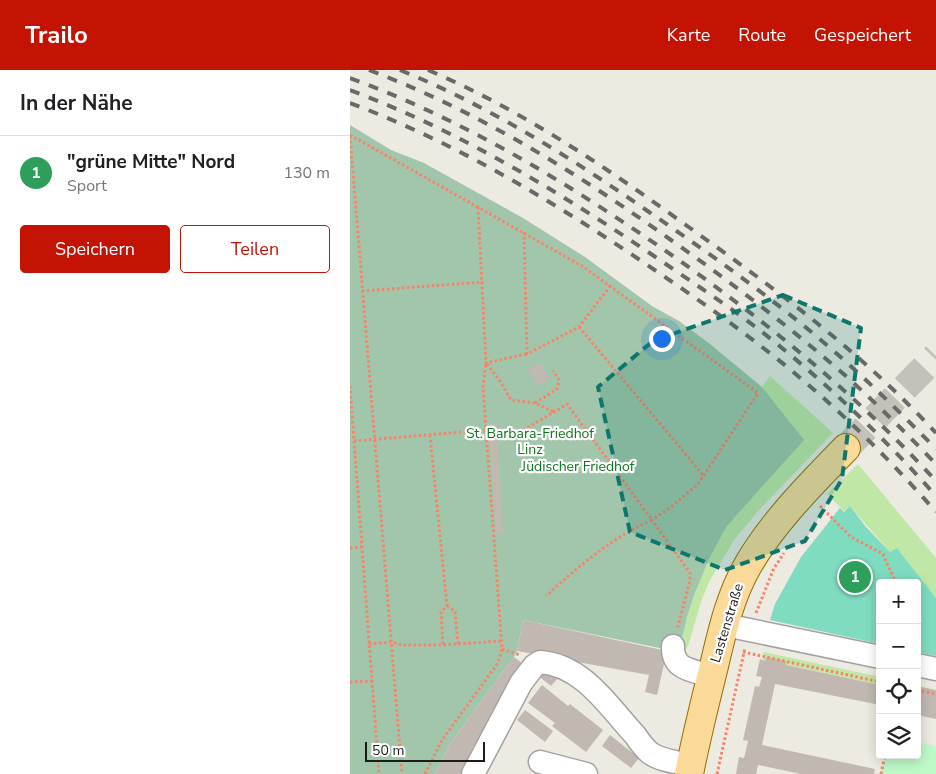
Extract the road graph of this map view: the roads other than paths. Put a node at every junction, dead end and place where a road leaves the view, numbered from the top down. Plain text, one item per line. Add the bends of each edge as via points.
1 (846, 448) tunnel mouth
2 (737, 628) junction
3 (673, 646) road end
4 (876, 656) edge
5 (921, 666) edge
6 (936, 669) edge
7 (711, 676) junction
8 (540, 762) dead end
9 (690, 770) edge
10 (473, 774) edge
11 (586, 774) edge

1 - 2 main road, Lastenstraße via 805,491 755,552 738,584
2 - 4 street
2 - 7 main road, Lastenstraße
3 - 7 street via 672,656 678,665
5 - 6 street
7 - 9 main road, Lastenstraße
8 - 11 street
9 - 10 street via 650,753 585,680 565,668 540,662 521,683

